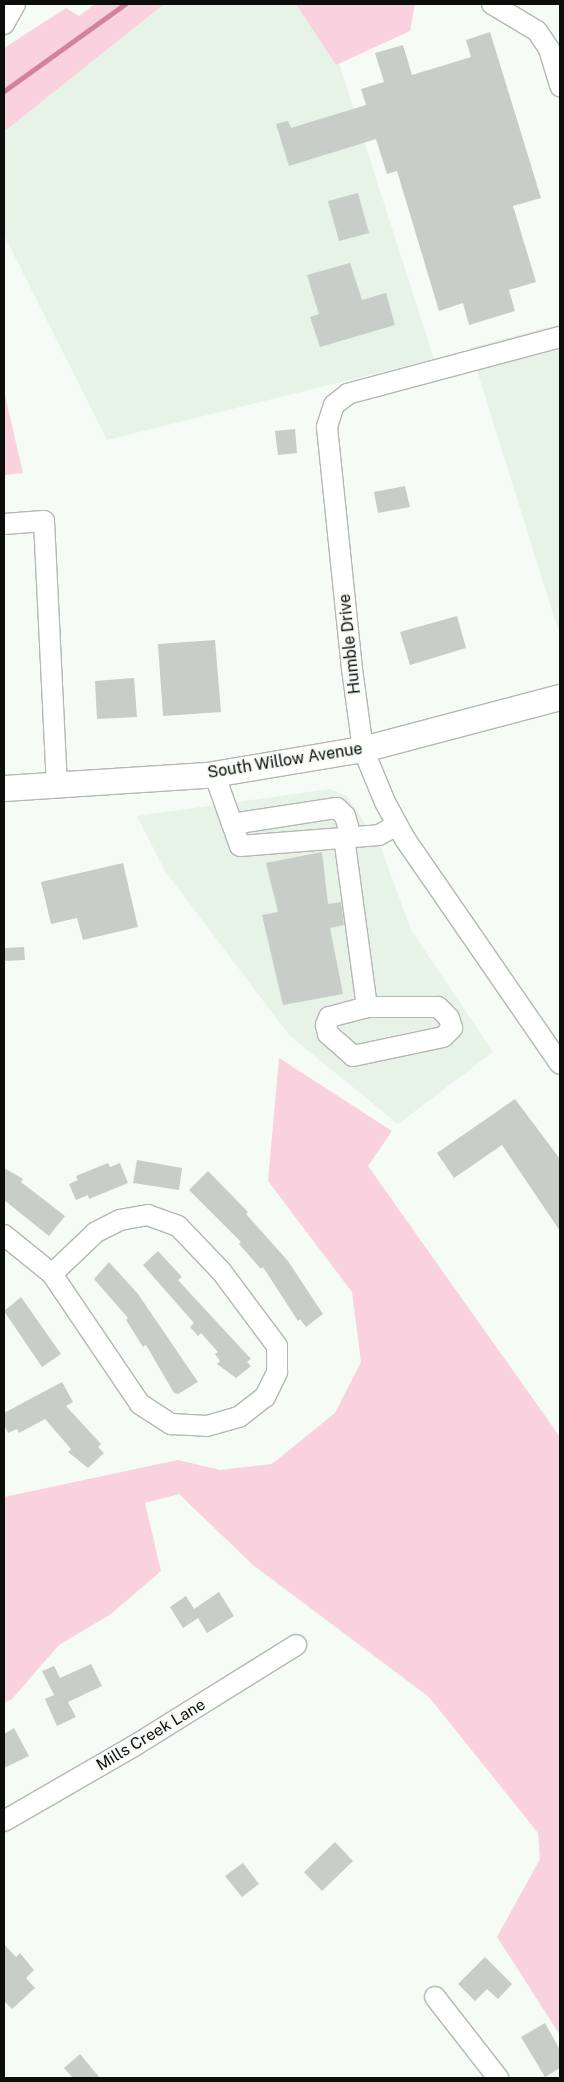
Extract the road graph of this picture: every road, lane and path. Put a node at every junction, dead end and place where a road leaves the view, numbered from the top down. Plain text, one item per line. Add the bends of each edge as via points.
1 (15, 4) edge
2 (492, 4) edge
3 (4, 24) edge
4 (560, 86) edge
5 (560, 336) edge
6 (4, 524) edge
7 (560, 697) edge
8 (363, 749) junction
9 (214, 773) junction
10 (57, 783) junction
11 (4, 788) edge
12 (232, 824) junction
13 (398, 825) junction
14 (348, 837) junction
15 (367, 1007) junction
16 (560, 1064) edge
17 (4, 1235) edge
18 (52, 1274) junction
19 (296, 1645) dead end
20 (4, 1821) edge
21 (435, 1997) dead end
22 (498, 2078) edge

1 - 3 street
2 - 4 street via 537,31 549,49
5 - 8 street, Humble Drive via 348,394 334,405 327,427
6 - 10 street via 44,521
7 - 8 main road, South Willow Avenue
8 - 9 main road, South Willow Avenue
8 - 13 street, Humble Drive
9 - 10 main road, South Willow Avenue
9 - 12 street
10 - 11 main road, South Willow Avenue
12 - 14 street via 240,846
12 - 14 street via 337,808 345,816
13 - 14 street via 378,835
13 - 16 street, Humble Drive
14 - 15 street
15 - 15 street via 328,1018 328,1034 353,1056 443,1037 452,1028 449,1018 438,1006
17 - 18 street
18 - 18 street via 140,1404 171,1424 207,1426 239,1417 265,1397 277,1372 277,1346 221,1271 178,1226 148,1215 120,1220 95,1234
19 - 20 street, Mills Creek Lane via 126,1751
21 - 22 street

